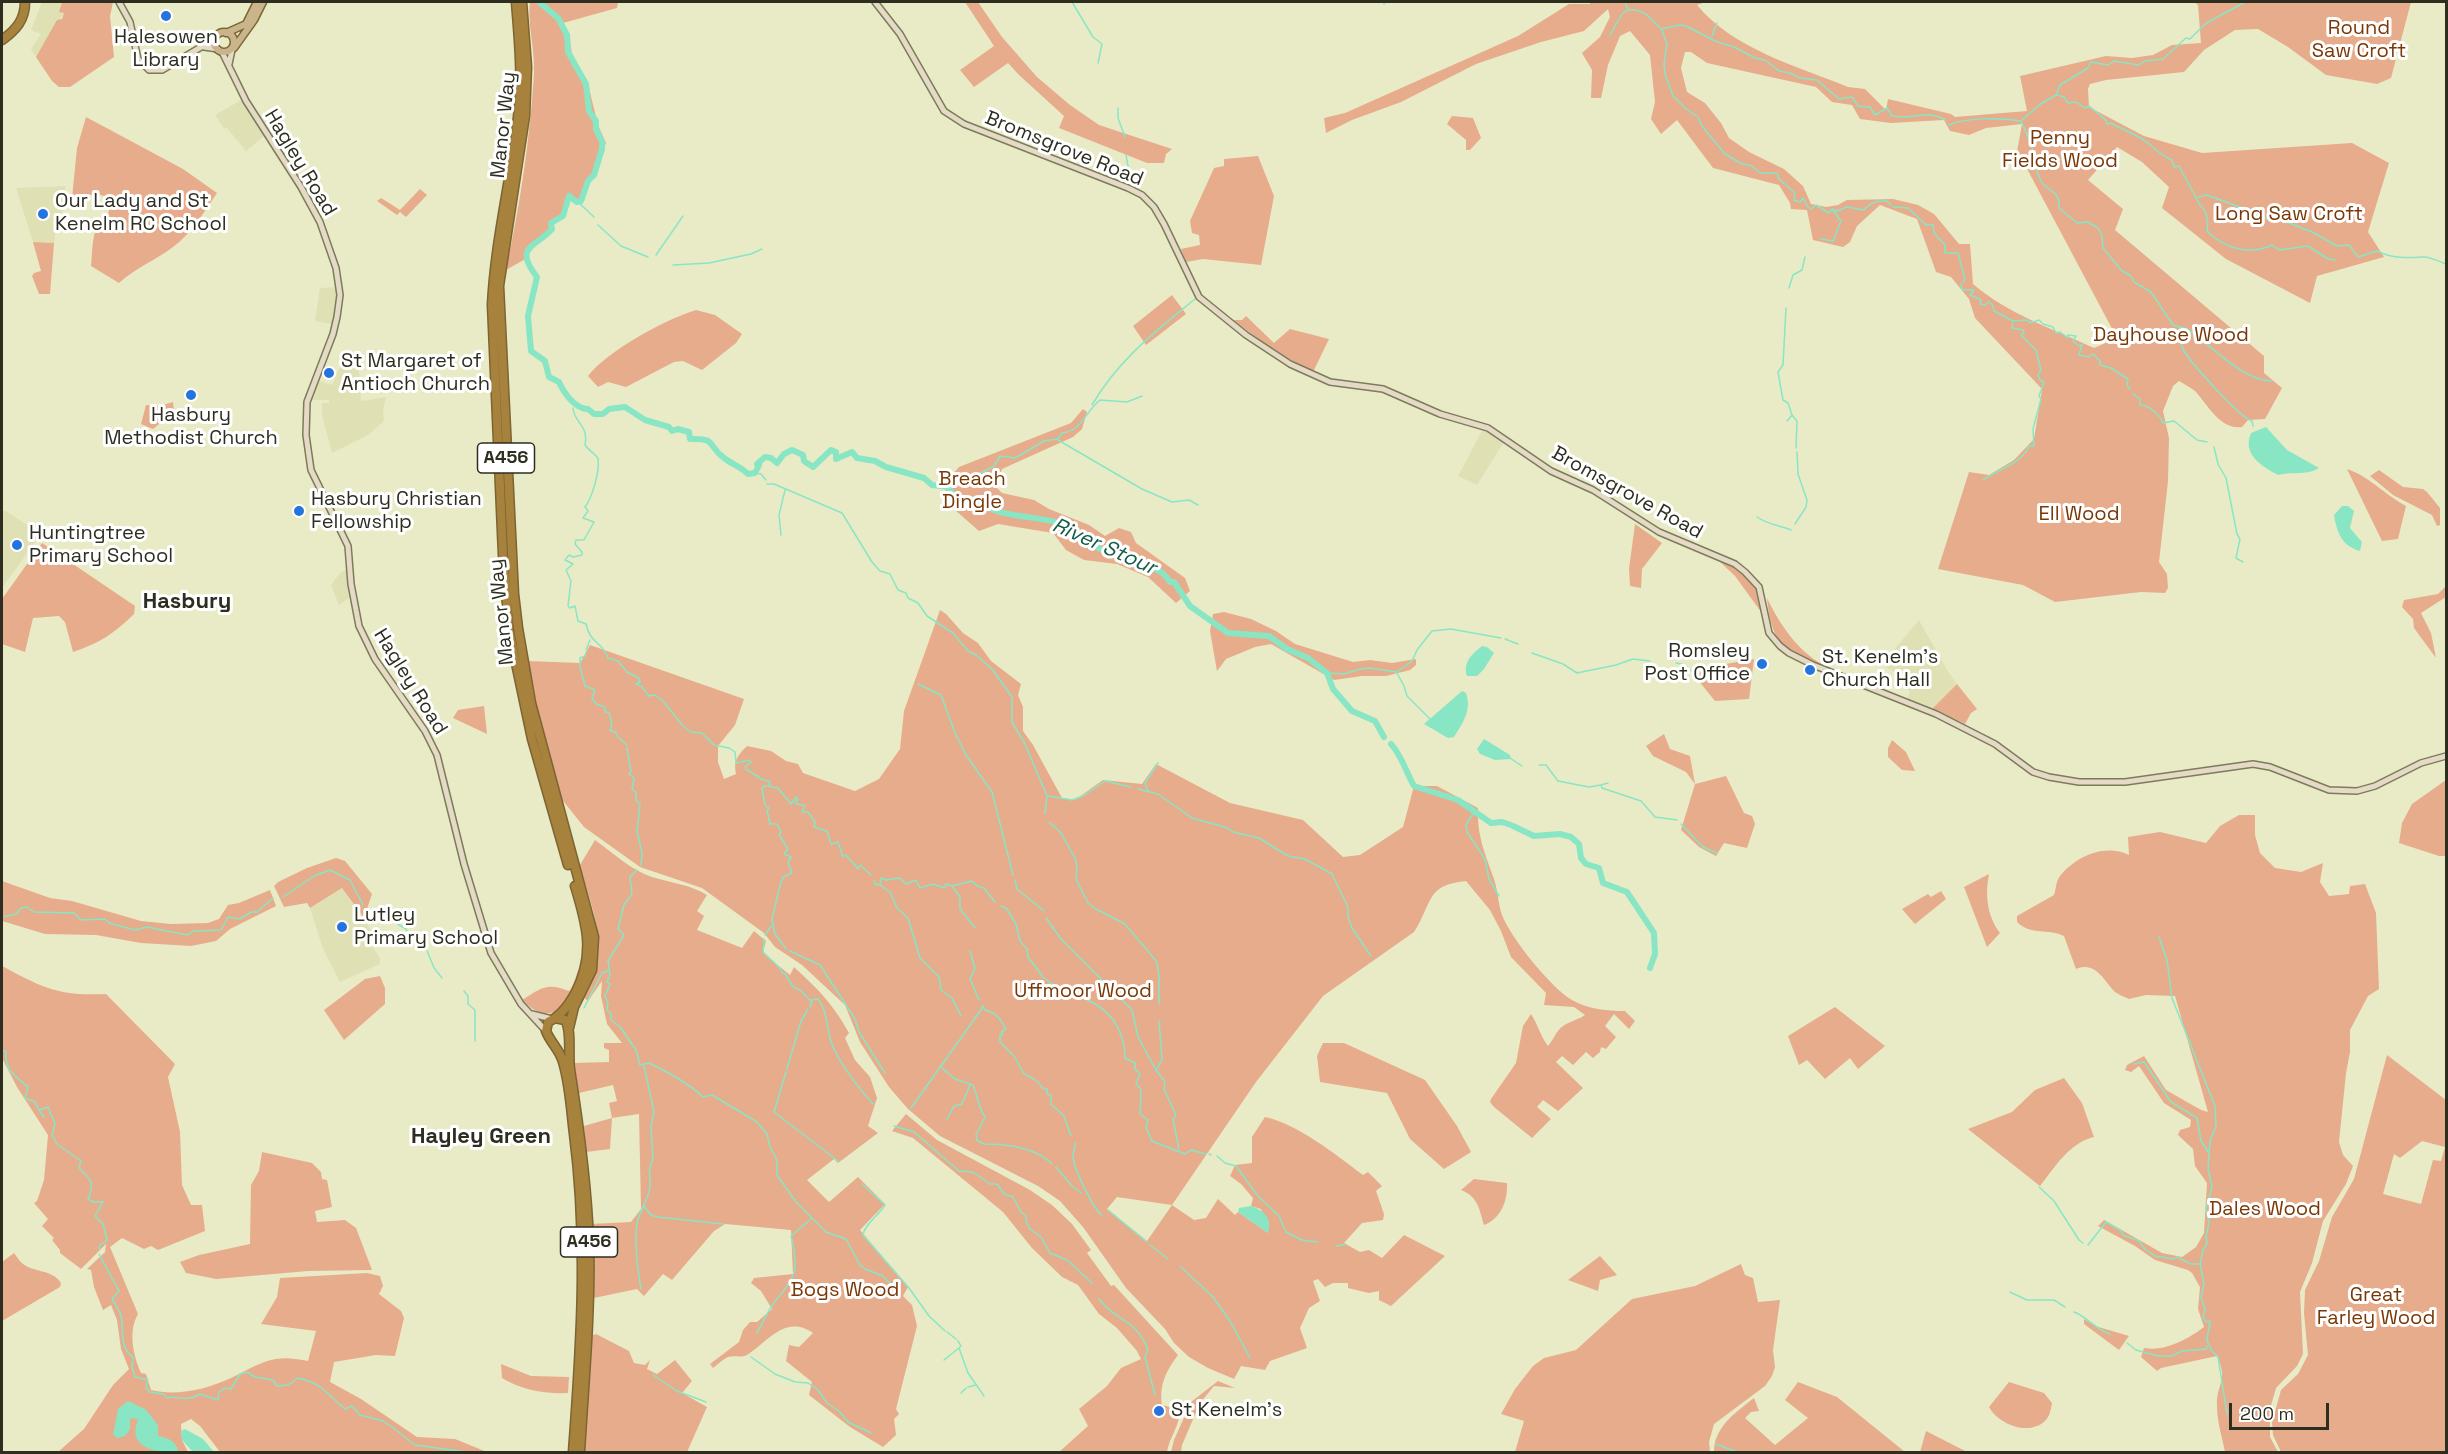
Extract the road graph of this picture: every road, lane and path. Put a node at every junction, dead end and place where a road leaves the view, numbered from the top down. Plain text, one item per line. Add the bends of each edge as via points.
1 (25, 2) edge
2 (119, 2) edge
3 (257, 2) edge
4 (263, 2) edge
5 (516, 2) edge
6 (522, 2) edge
7 (875, 2) edge
8 (226, 33) junction
9 (2, 40) edge
10 (213, 40) junction
11 (199, 48) junction
12 (233, 49) junction
13 (220, 50) junction
14 (229, 66) junction
15 (2446, 756) edge
16 (530, 1013) junction
17 (554, 1018) junction
18 (569, 1030) junction
19 (547, 1034) junction
20 (573, 1452) edge
21 (580, 1452) edge

1 - 9 highway via 19,25
2 - 11 main road via 130,22 136,54 149,70 158,71
3 - 8 main road via 246,24
4 - 12 main road
5 - 17 highway, Manor Way / A456 via 520,48 518,116 494,276 493,349 505,585 509,630 532,740 588,942 582,979 566,1009
6 - 18 highway, Manor Way / A456 via 525,116 499,286 500,347 514,594 522,659 539,737 594,937 592,970 574,1007
7 - 15 main road, Bromsgrove Road via 900,34 944,111 964,124 1142,195 1164,224 1199,297 1246,335 1314,376 1340,384 1383,389 1440,414 1488,428 1551,471 1593,490 1659,532 1735,564 1759,587 1769,633 1780,646 1813,665 1917,705 1966,729 1995,744 2033,772 2059,780 2103,783 2253,764 2322,788 2349,791 2366,789 2421,763
8 - 10 main road via 218,33
8 - 12 main road via 234,41
10 - 11 main road
10 - 13 main road
11 - 13 main road
12 - 13 main road
12 - 14 main road
13 - 14 main road, Hagley Road
14 - 16 main road, Hagley Road via 320,222 336,268 338,310 307,402 306,435 311,471 348,546 359,626 437,755 490,953
16 - 17 main road
16 - 19 main road, Hagley Road
17 - 18 highway via 565,1020
17 - 19 highway, A456 via 546,1026
18 - 19 highway via 561,1040
18 - 21 highway, A456 via 568,1057 584,1161 589,1242
19 - 20 highway, A456 via 561,1054 566,1076 581,1205 583,1287

